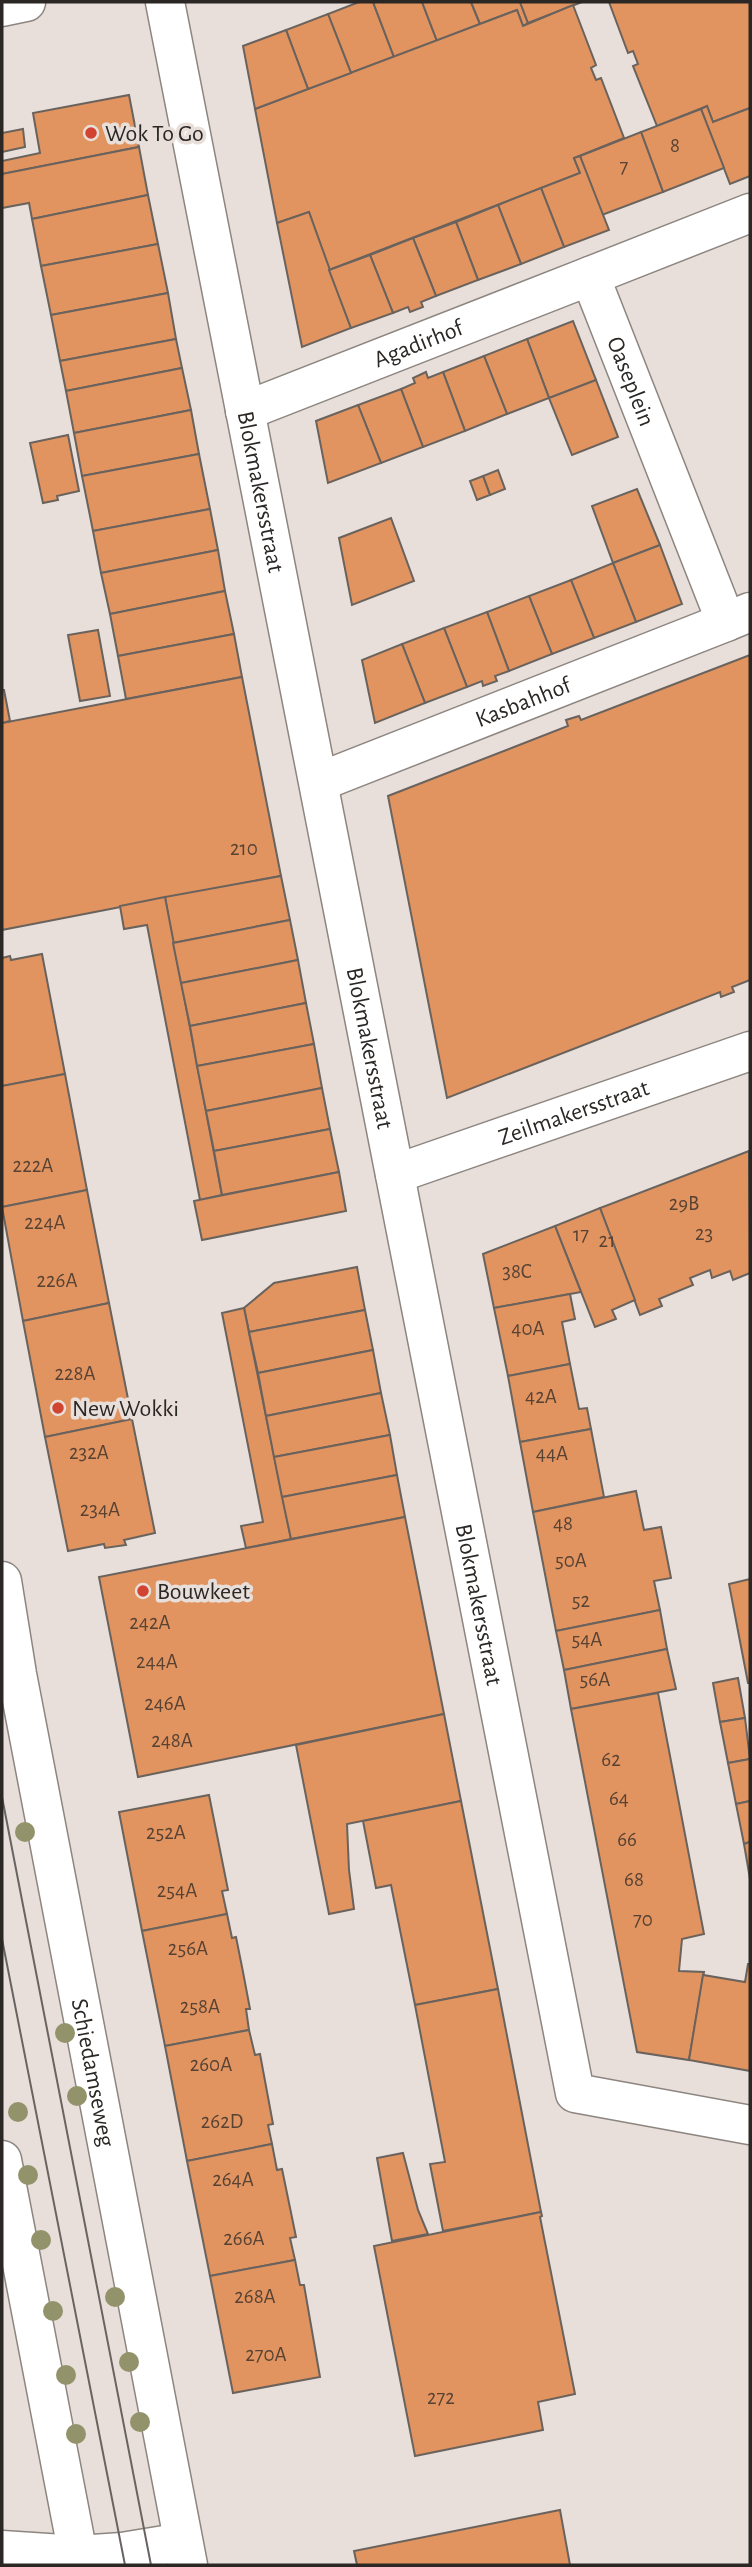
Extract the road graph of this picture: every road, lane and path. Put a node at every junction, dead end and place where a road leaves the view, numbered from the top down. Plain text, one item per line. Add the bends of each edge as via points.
1 (26, 2) edge
2 (165, 2) edge
3 (2, 7) edge
4 (750, 213) edge
5 (590, 276) junction
6 (245, 411) junction
7 (738, 617) edge
8 (318, 782) junction
9 (750, 1051) edge
10 (395, 1174) junction
11 (2, 1581) edge
12 (750, 2125) edge
13 (2, 2160) edge
14 (2, 2550) edge
15 (185, 2554) edge
16 (79, 2560) edge

1 - 3 street
2 - 6 street, Blokmakersstraat
4 - 5 street
5 - 6 street, Agadirhof
5 - 7 street, Oaseplein
6 - 8 street, Blokmakersstraat
7 - 8 street, Kasbahhof
8 - 10 street, Blokmakersstraat
9 - 10 street, Zeilmakersstraat
10 - 12 street, Blokmakersstraat via 575,2093
11 - 15 street, Schiedamseweg
13 - 16 street
14 - 16 street
15 - 16 street via 122,2552

